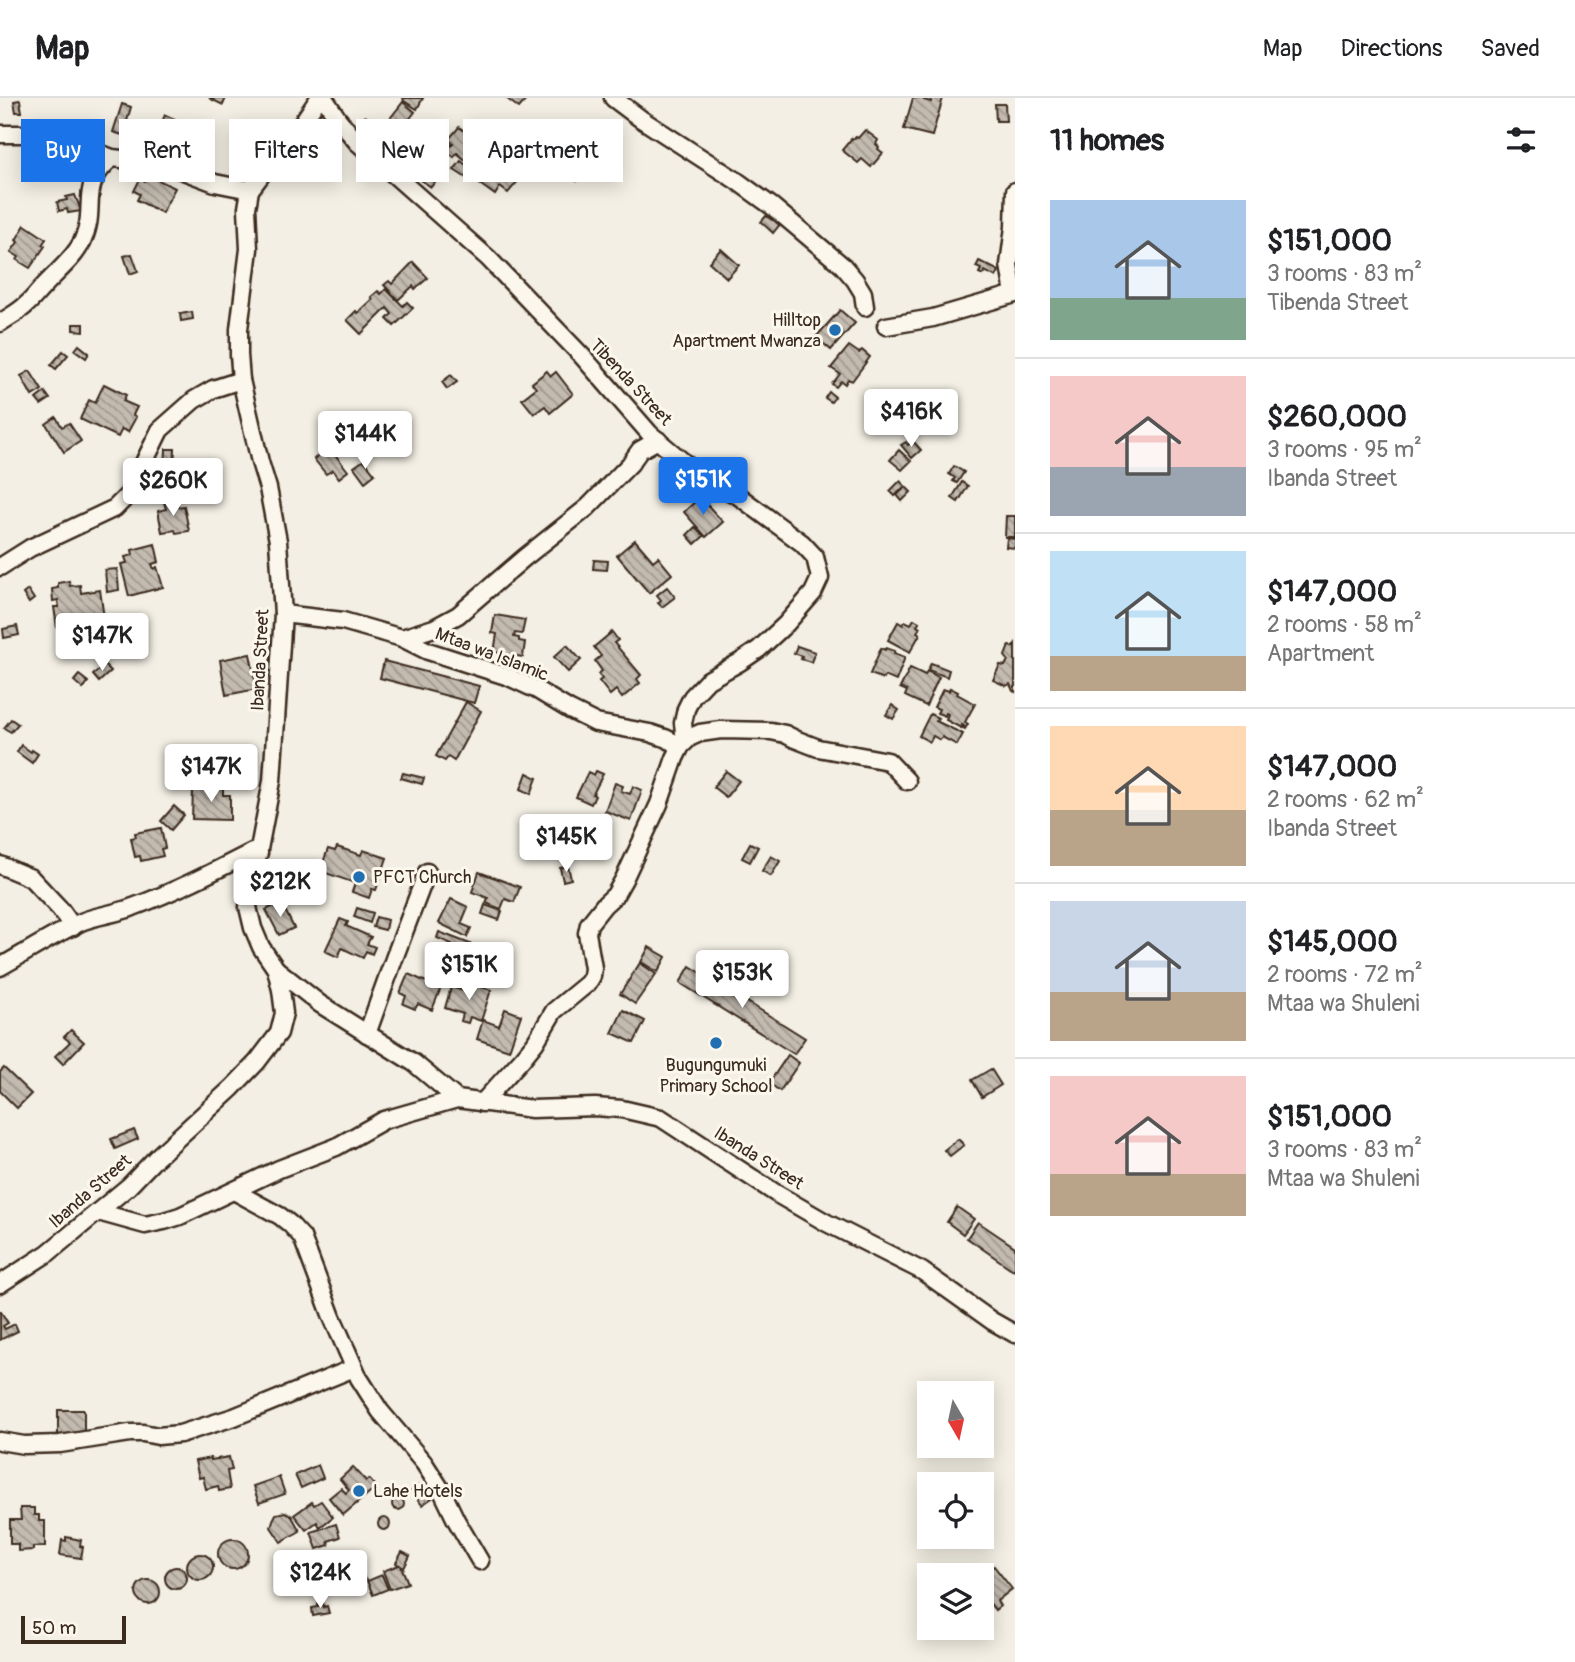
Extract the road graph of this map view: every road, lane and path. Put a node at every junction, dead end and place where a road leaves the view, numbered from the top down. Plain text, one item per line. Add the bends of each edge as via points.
1 (319, 98) edge
2 (324, 98) edge
3 (612, 98) edge
4 (0, 134) edge
5 (112, 158) junction
6 (250, 190) junction
7 (1015, 191) edge
8 (1014, 294) edge
9 (865, 307) dead end
10 (0, 323) edge
11 (886, 327) dead end
12 (241, 380) junction
13 (658, 440) junction
14 (0, 567) edge
15 (283, 614) junction
16 (402, 638) junction
17 (683, 744) junction
18 (907, 781) dead end
19 (259, 853) junction
20 (0, 865) edge
21 (427, 872) dead end
22 (73, 926) junction
23 (0, 967) edge
24 (276, 969) junction
25 (367, 1034) junction
26 (457, 1099) junction
27 (482, 1103) junction
28 (234, 1191) junction
29 (98, 1212) junction
30 (0, 1284) edge
31 (1015, 1334) edge
32 (354, 1368) junction
33 (0, 1441) edge
34 (480, 1560) dead end

1 - 6 street
2 - 13 street, Tibenda Street via 357,142 488,258
3 - 9 street via 773,207 843,266 863,293
4 - 5 street via 50,138
5 - 6 street via 151,162
5 - 10 street via 94,177 81,245 27,305
6 - 12 street, Ibanda Street via 249,249 239,329
7 - 8 street via 1009,265
8 - 11 street
12 - 14 street via 194,400 160,430 128,495 115,508
12 - 15 street, Ibanda Street via 278,541
13 - 16 street via 640,450 588,507 458,615
13 - 17 street, Tibenda Street via 693,470 737,495 802,543 815,557 820,578 786,624 759,649 708,680 692,697 683,723
15 - 16 street, Mtaa wa Islamic via 343,621
15 - 19 street, Ibanda Street via 272,781
16 - 17 street, Mtaa wa Islamic via 518,681 596,723
17 - 18 street via 700,733 771,731 818,748 888,761
17 - 27 street via 624,879 589,924 592,976 554,1012 535,1043
19 - 22 street via 252,852 136,906
19 - 24 street, Ibanda Street via 248,907 261,947
20 - 22 street via 31,878
21 - 25 street
22 - 23 street
24 - 25 street
24 - 29 street, Ibanda Street via 284,1013 279,1034 232,1088
25 - 26 street via 414,1063
26 - 27 street, Ibanda Street
26 - 28 street via 384,1120
27 - 31 street, Ibanda Street via 532,1109 622,1109 661,1118 777,1194 922,1270
28 - 29 street via 152,1224
28 - 32 street via 280,1216 302,1237
29 - 30 street, Ibanda Street
32 - 33 street via 180,1434 130,1433 60,1444
32 - 34 street via 373,1401 424,1463

